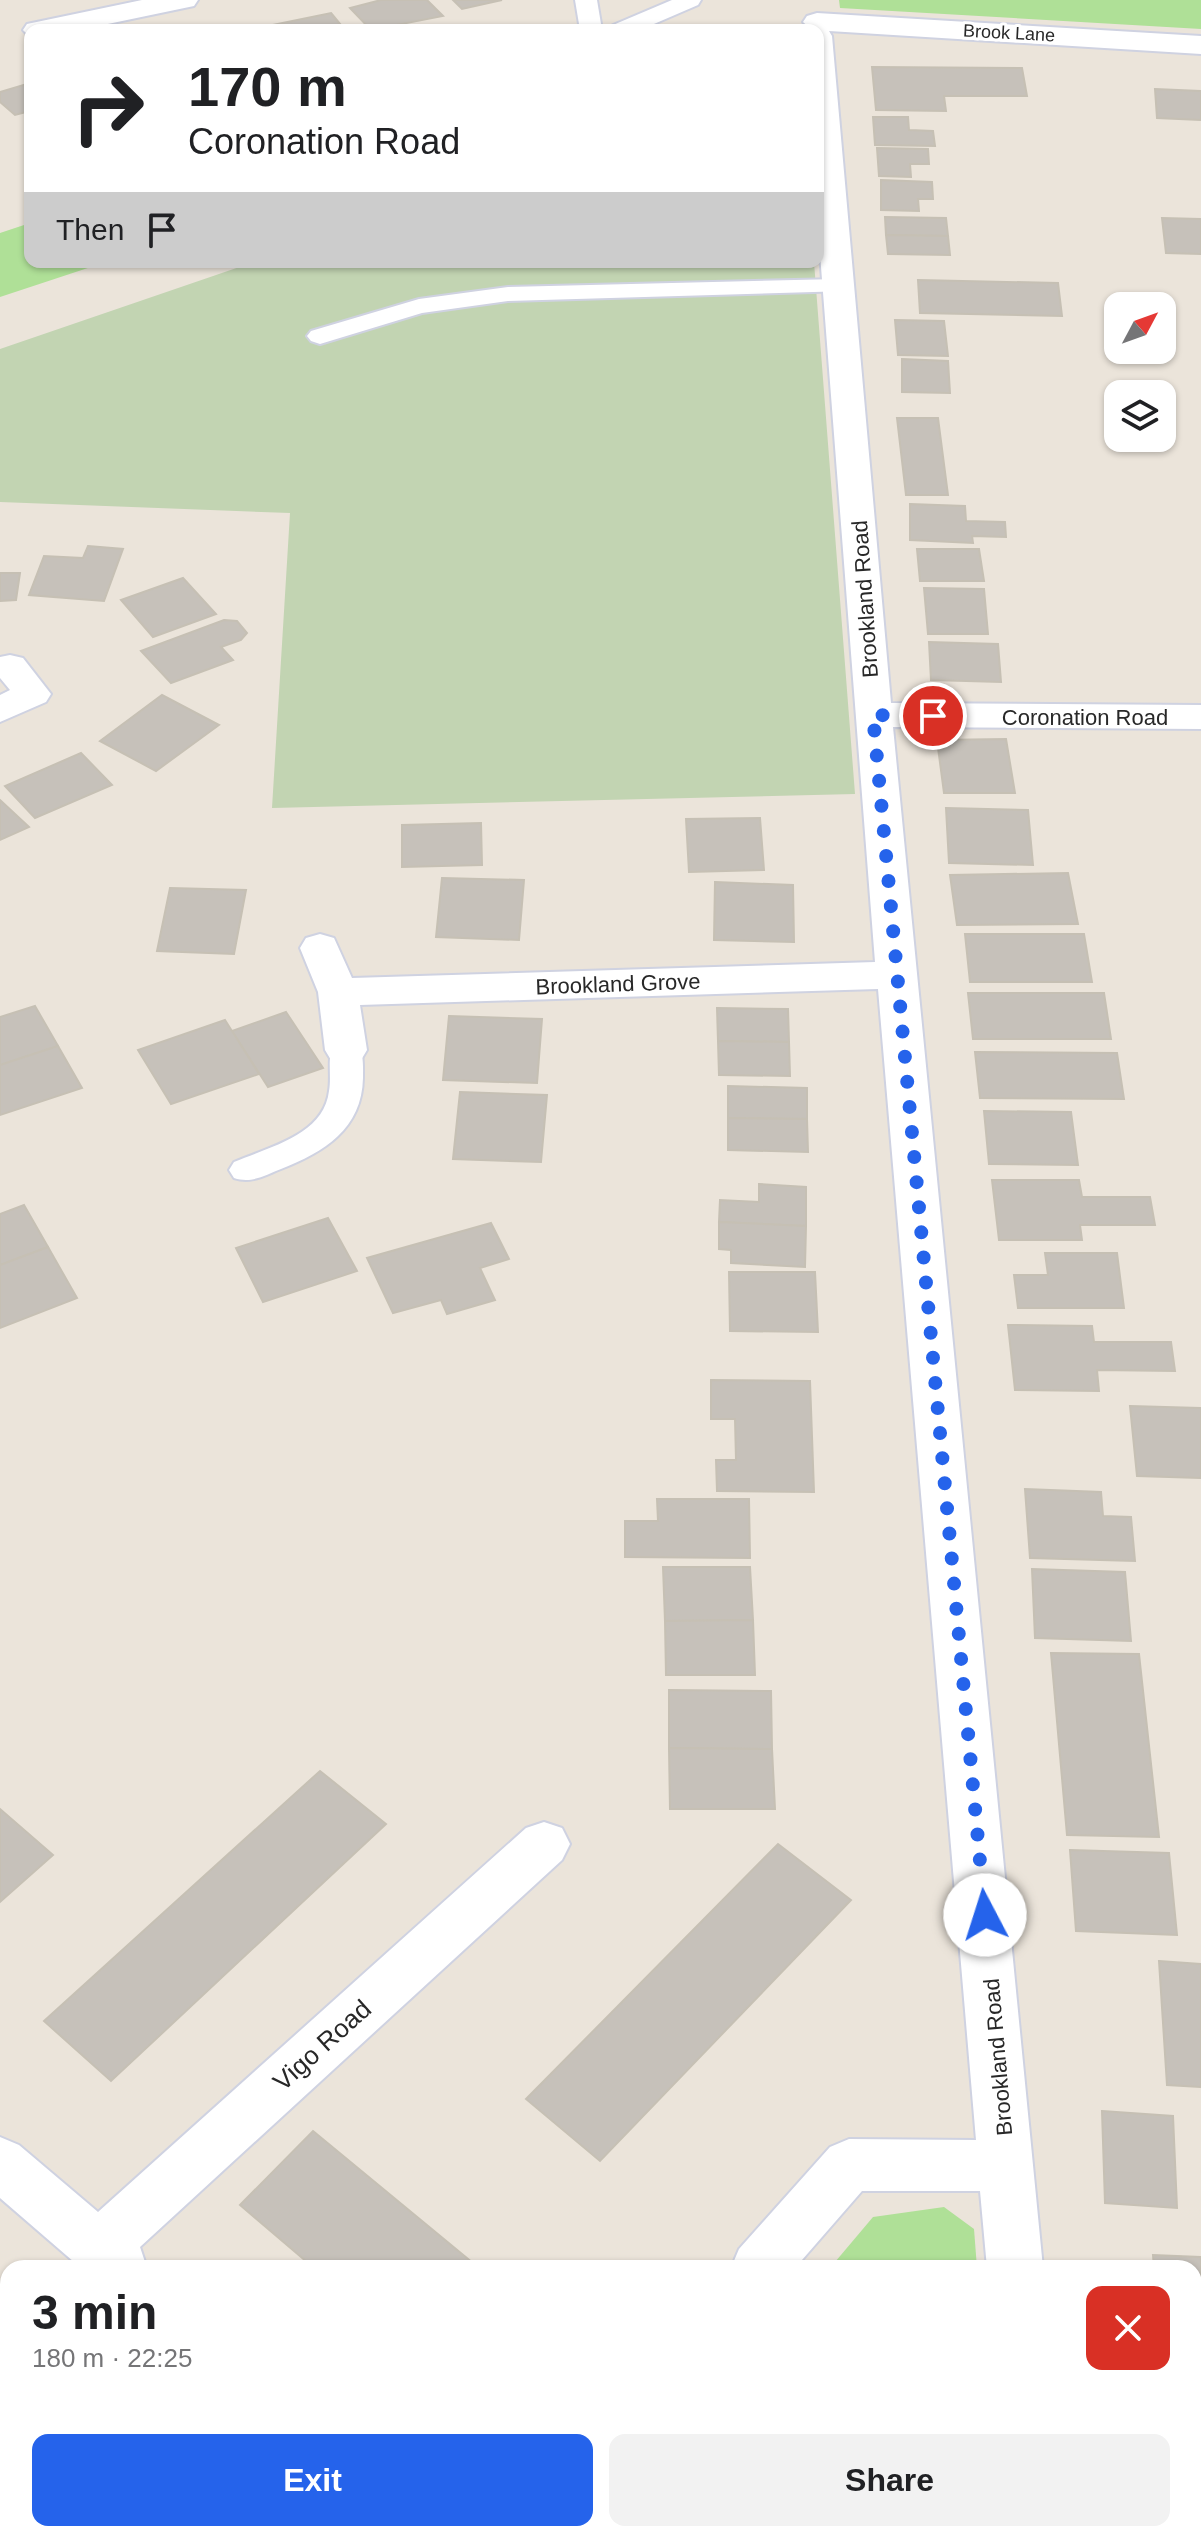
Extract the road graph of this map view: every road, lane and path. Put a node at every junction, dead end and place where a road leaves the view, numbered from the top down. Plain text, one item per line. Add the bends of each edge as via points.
1 (184, 0) edge
2 (586, 0) edge
3 (690, 0) edge
4 (817, 22) edge
5 (65, 24) edge
6 (590, 24) edge
7 (635, 24) edge
8 (1201, 45) edge
9 (824, 106) edge
10 (839, 286) junction
11 (320, 336) dead end
12 (10, 666) dead end
13 (0, 710) edge
14 (873, 715) junction
15 (1201, 717) edge
16 (320, 948) dead end
17 (897, 975) junction
18 (338, 992) junction
19 (346, 1050) joint
20 (246, 1170) dead end
21 (544, 1844) dead end
22 (0, 2163) edge
23 (1008, 2166) junction
24 (111, 2257) edge
25 (766, 2260) edge
26 (1014, 2260) edge

1 - 5 street
2 - 6 lane
3 - 7 lane
4 - 8 street, Brook Lane
9 - 10 street, Brookland Road
10 - 11 lane via 508,294 419,306
10 - 14 street, Brookland Road
12 - 13 street via 33,694
14 - 15 street, Coronation Road
14 - 17 street, Brookland Road
16 - 18 street
17 - 18 street, Brookland Grove
17 - 23 street, Brookland Road
18 - 19 street
19 - 20 lane via 345,1099 336,1122 323,1136
21 - 24 street, Vigo Road
22 - 24 street, Vigo Road
23 - 25 street, Brookland Road via 849,2165
23 - 26 street, Brookland Road

